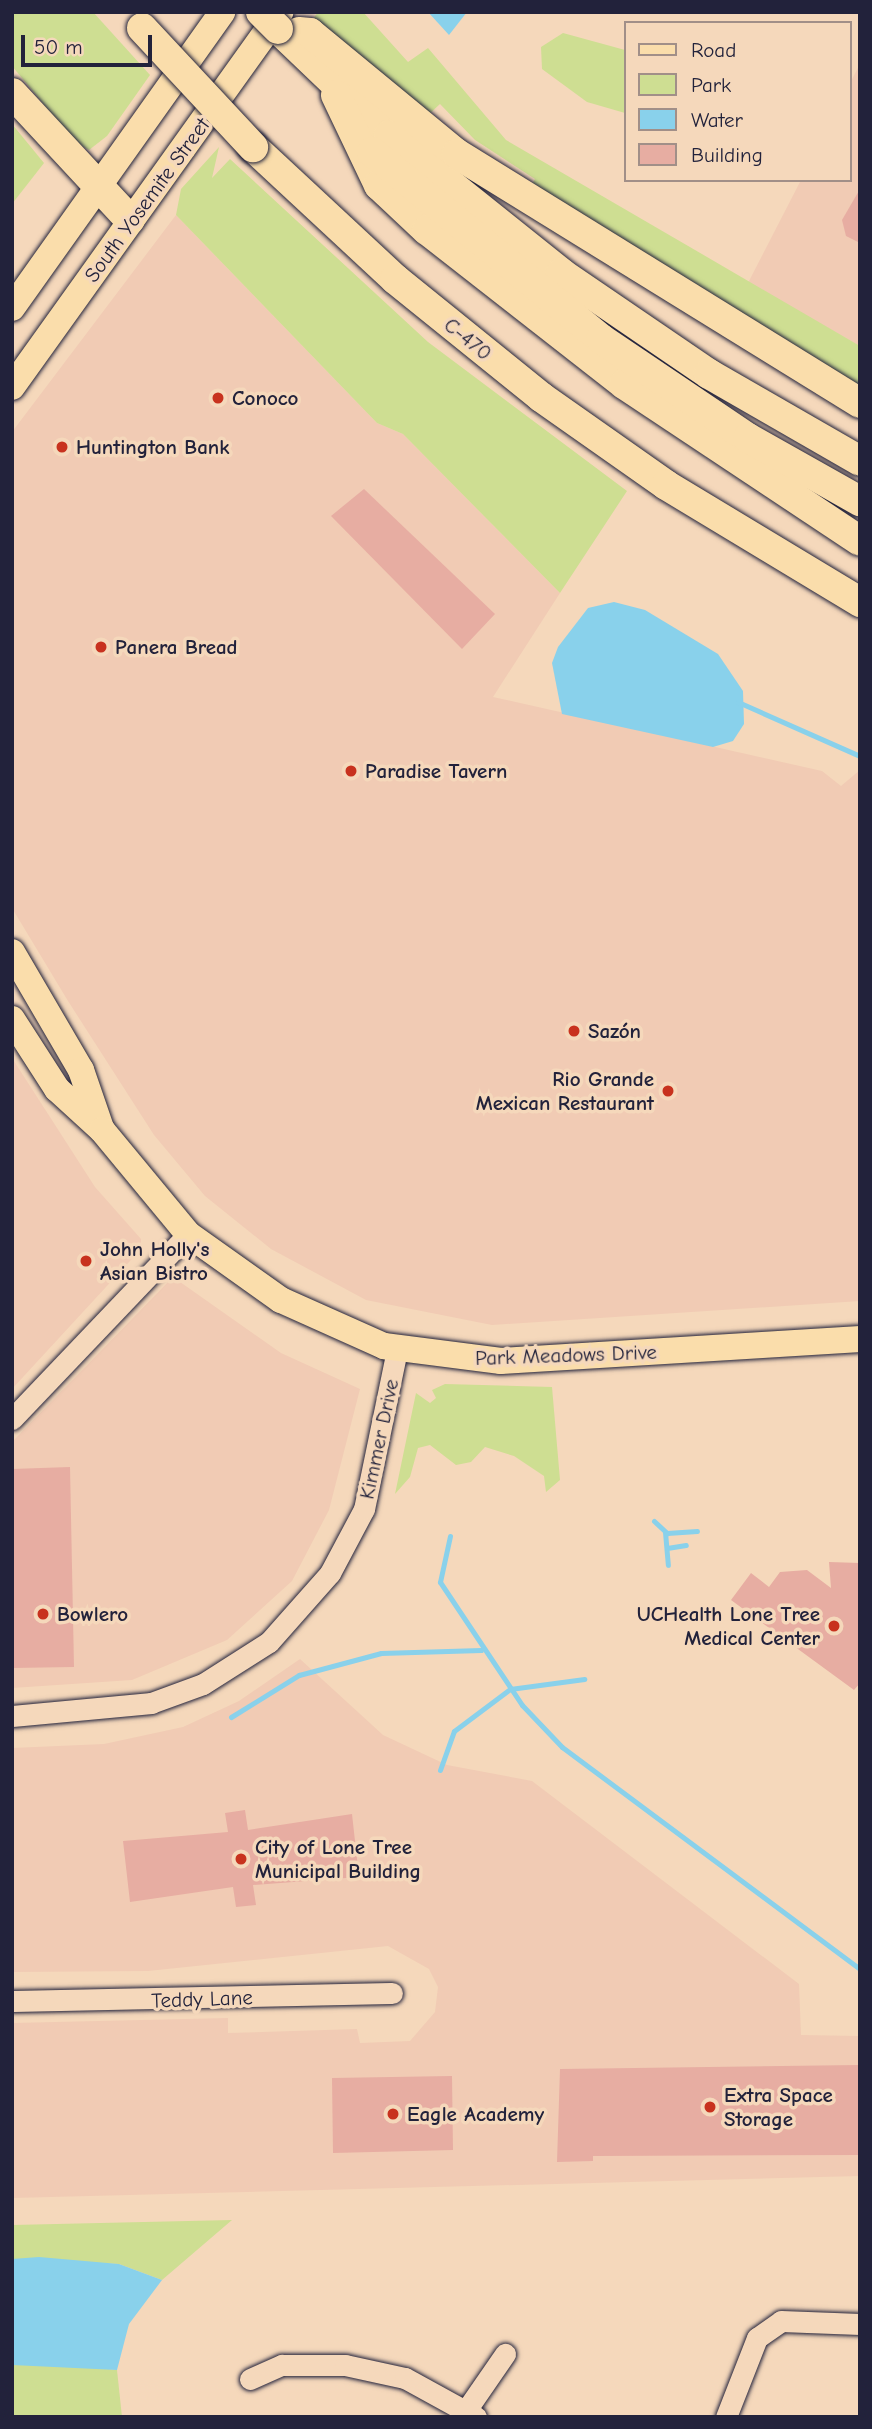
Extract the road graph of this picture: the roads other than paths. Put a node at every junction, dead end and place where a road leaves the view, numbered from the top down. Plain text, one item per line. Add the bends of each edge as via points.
1 (222, 12) edge
2 (273, 18) edge
3 (135, 20) edge
4 (322, 64) junction
5 (12, 93) edge
6 (355, 136) junction
7 (96, 190) junction
8 (130, 220) junction
9 (12, 308) edge
10 (12, 387) edge
11 (860, 403) edge
12 (860, 461) edge
13 (798, 498) junction
14 (860, 501) edge
15 (860, 526) edge
16 (860, 541) edge
17 (860, 602) edge
18 (16, 966) edge
19 (12, 1000) edge
20 (12, 1019) edge
21 (81, 1070) junction
22 (102, 1130) junction
23 (188, 1234) junction
24 (860, 1339) edge
25 (397, 1350) junction
26 (12, 1419) edge
27 (12, 1716) edge
28 (392, 1993) dead end
29 (12, 2001) edge
30 (860, 2324) edge
31 (505, 2354) dead end
32 (250, 2379) dead end
33 (472, 2413) edge
34 (726, 2417) edge

1 - 7 main road
2 - 4 highway via 310,33
2 - 8 main road, South Yosemite Street
3 - 17 highway, C-470, bridge via 253,147 395,279 541,397 666,485
4 - 6 highway
4 - 11 highway via 457,154
4 - 12 highway via 458,194 586,292 709,374
5 - 7 highway
6 - 13 highway via 379,185 476,271 646,400
6 - 14 highway via 601,339 748,438
7 - 8 highway
7 - 9 main road
8 - 10 main road, South Yosemite Street
13 - 15 highway
13 - 16 highway
18 - 21 main road, Park Meadows Drive
19 - 21 main road via 24,1006 60,1060
20 - 22 main road, Park Meadows Drive via 57,1089
21 - 22 main road, Park Meadows Drive
22 - 23 main road, Park Meadows Drive
23 - 25 main road, Park Meadows Drive via 281,1300
23 - 26 street
24 - 25 main road, Park Meadows Drive via 502,1361
25 - 27 street, Kimmer Drive via 364,1509 330,1573 268,1642 213,1679 151,1703 110,1712
28 - 29 street, Teddy Lane
30 - 34 street via 781,2321 757,2338
31 - 33 street
32 - 33 street via 282,2365 345,2365 405,2378

